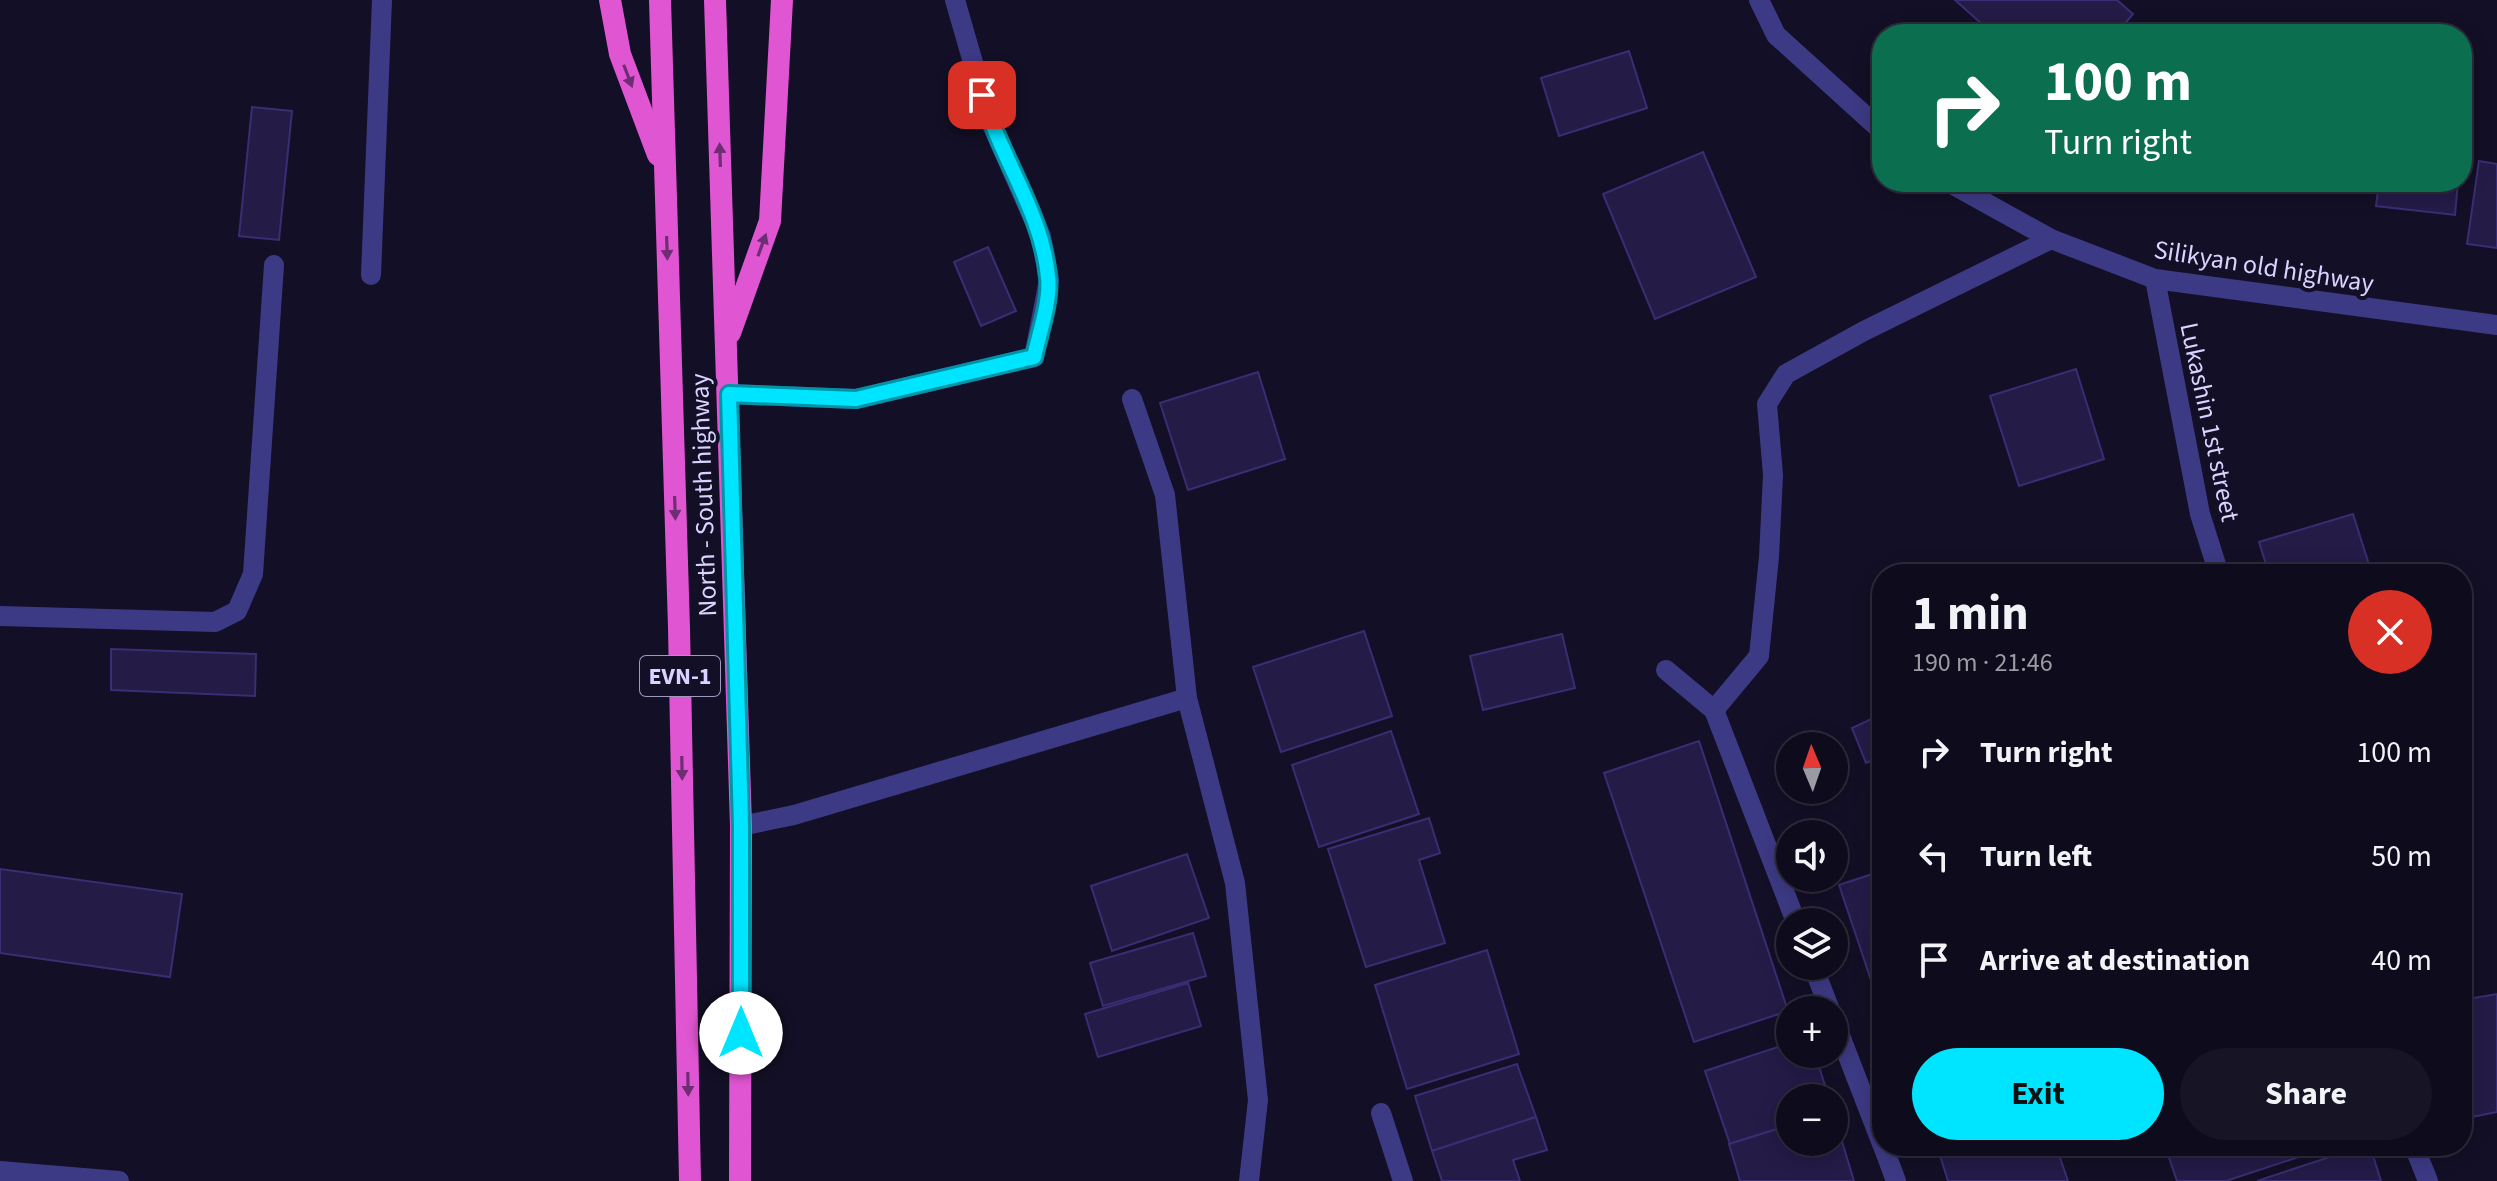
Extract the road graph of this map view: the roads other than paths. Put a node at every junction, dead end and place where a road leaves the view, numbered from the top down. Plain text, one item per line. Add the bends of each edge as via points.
1 (382, 0) edge
2 (610, 0) edge
3 (660, 0) edge
4 (715, 0) edge
5 (782, 0) edge
6 (955, 0) edge
7 (1759, 0) edge
8 (1872, 122) edge
9 (664, 170) junction
10 (1966, 192) edge
11 (2051, 239) junction
12 (274, 265) dead end
13 (371, 275) dead end
14 (2155, 279) junction
15 (2497, 325) edge
16 (726, 345) junction
17 (729, 394) junction
18 (1132, 399) dead end
19 (2216, 564) edge
20 (0, 616) edge
21 (1666, 670) dead end
22 (1187, 698) junction
23 (1714, 710) junction
24 (741, 826) junction
25 (1791, 908) edge
26 (1848, 1056) edge
27 (1381, 1113) dead end
28 (1872, 1119) edge
29 (1886, 1156) edge
30 (2418, 1156) edge
31 (0, 1171) edge
32 (119, 1181) edge
33 (690, 1181) edge
34 (740, 1181) edge
35 (1249, 1181) edge
36 (1403, 1181) edge
37 (1896, 1181) edge
38 (2428, 1181) edge

1 - 13 street
2 -> 9 highway via 620,54
3 - 9 highway, North - South highway / EVN-1
16 -> 4 highway, North - South highway / EVN-1
16 -> 5 highway via 770,221
6 - 17 street via 989,118 1041,236 1049,280 1034,357 856,399
7 - 8 street via 1776,35
9 -> 33 highway, North - South highway / EVN-1
10 - 11 street, Silikyan old highway
11 - 14 street, Silikyan old highway
11 - 23 street via 1786,374 1767,404 1773,475 1759,656
12 - 20 street via 253,574 237,611 215,622
14 - 15 street, Silikyan old highway
14 - 19 street, Lukashin 1st street via 2200,514
16 - 17 highway, North - South highway / EVN-1
17 - 24 highway, North - South highway / EVN-1
18 - 22 street via 1165,495
21 - 23 street
22 - 24 street via 794,815
22 - 35 street via 1235,883 1258,1100
23 - 25 street
24 - 34 highway, North - South highway / EVN-1
26 - 28 street
27 - 36 street
29 - 37 street
30 - 38 street
31 - 32 street

